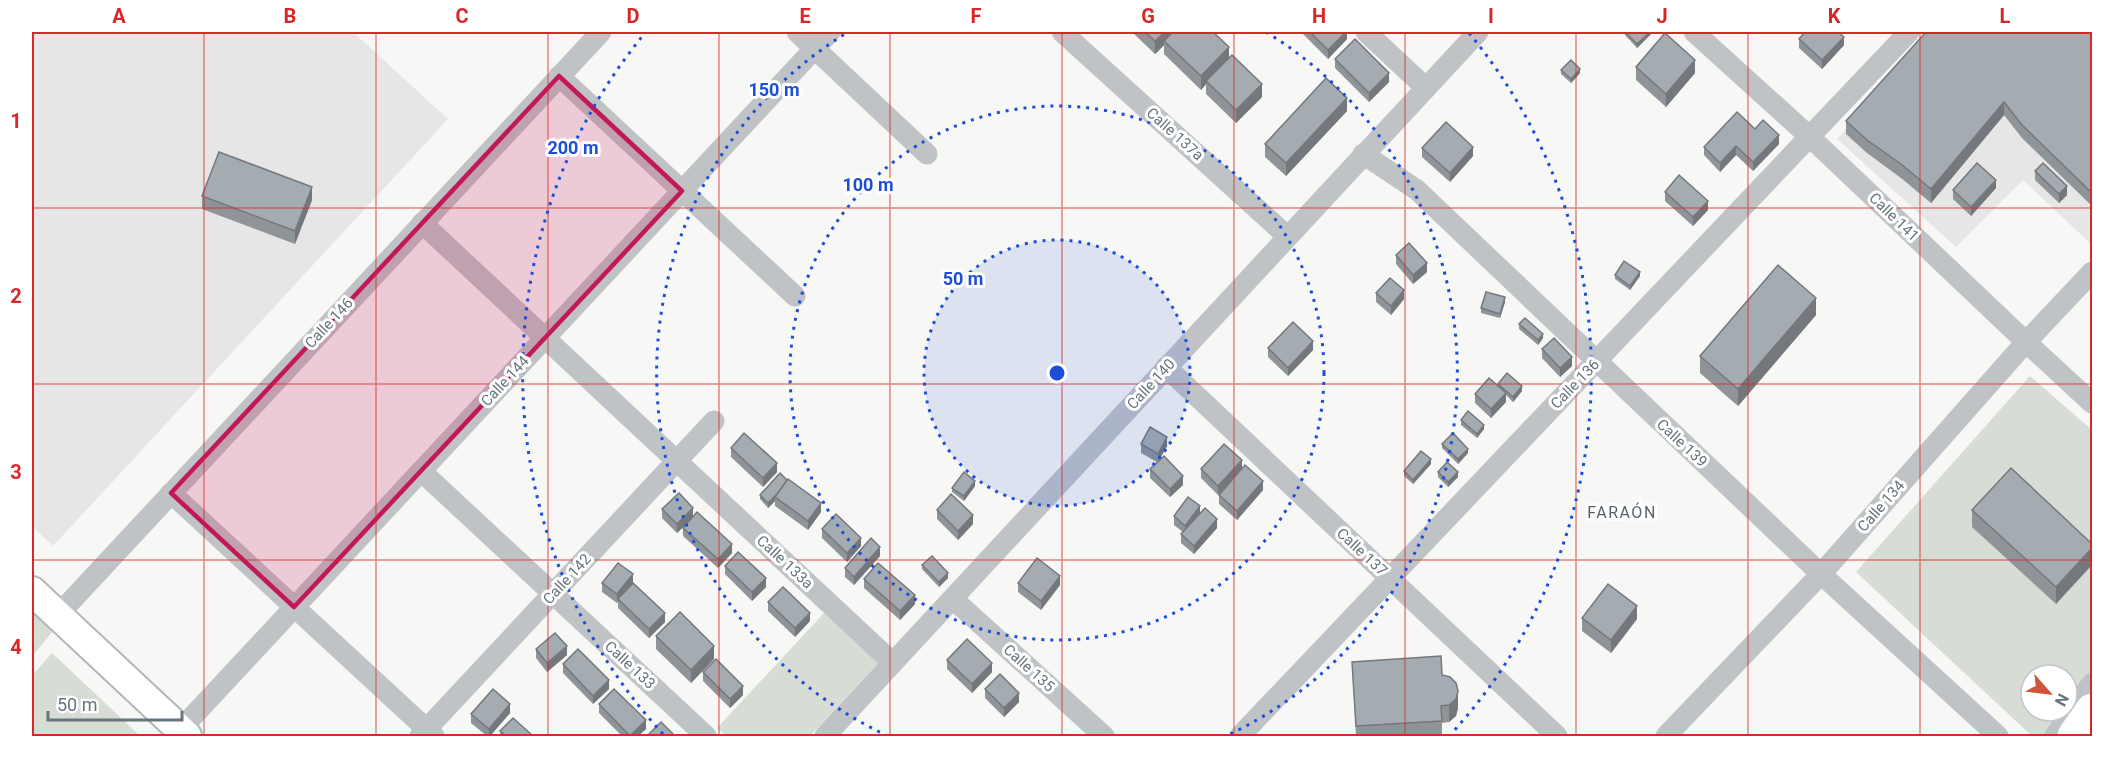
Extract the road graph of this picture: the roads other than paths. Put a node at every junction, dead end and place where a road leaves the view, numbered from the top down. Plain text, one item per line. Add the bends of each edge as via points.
1 (601, 32) edge
2 (797, 32) edge
3 (830, 32) edge
4 (1062, 32) edge
5 (1365, 32) edge
6 (1478, 32) edge
7 (1694, 32) edge
8 (1909, 32) edge
9 (815, 48) junction
10 (559, 76) junction
11 (1426, 88) junction
12 (1810, 137) junction
13 (927, 154) dead end
14 (1363, 154) junction
15 (682, 191) junction
16 (422, 224) junction
17 (1287, 236) junction
18 (2092, 272) edge
19 (795, 297) dead end
20 (544, 338) junction
21 (2026, 342) junction
22 (1596, 362) junction
23 (1167, 367) junction
24 (2092, 403) edge
25 (714, 422) dead end
26 (677, 460) junction
27 (421, 471) junction
28 (171, 493) junction
29 (1821, 574) junction
30 (1389, 578) junction
31 (32, 591) edge
32 (554, 593) junction
33 (953, 599) junction
34 (294, 607) junction
35 (58, 615) junction
36 (893, 663) junction
37 (2092, 683) edge
38 (2092, 710) edge
39 (184, 733) edge
40 (427, 734) edge
41 (706, 736) edge
42 (825, 736) edge
43 (1104, 736) edge
44 (1240, 736) edge
45 (1557, 736) edge
46 (1666, 736) edge
47 (1998, 736) edge
48 (2055, 736) edge
49 (2074, 736) edge

1 - 10 street, Calle 146
2 - 9 street
3 - 9 street, Calle 144
4 - 17 street, Calle 137a
5 - 11 street
6 - 11 street, Calle 140
7 - 12 street, Calle 141
8 - 12 street, Calle 136
9 - 13 street
9 - 15 street, Calle 144
10 - 15 street
10 - 16 street, Calle 146
11 - 14 street, Calle 140
12 - 21 street, Calle 141
12 - 22 street, Calle 136
14 - 17 street, Calle 140
14 - 22 street, Calle 139 via 1417,190
15 - 19 street
15 - 20 street, Calle 144
16 - 20 street, Calle 133a
16 - 28 street, Calle 146
17 - 23 street, Calle 140
18 - 21 street, Calle 134
20 - 26 street, Calle 133a
20 - 27 street, Calle 144
21 - 24 street, Calle 141
21 - 29 street, Calle 134
22 - 29 street, Calle 139
22 - 30 street, Calle 136
23 - 30 street, Calle 137
23 - 33 street, Calle 140
25 - 26 street, Calle 142
26 - 32 street, Calle 142
26 - 36 street, Calle 133a
27 - 32 street, Calle 133
27 - 34 street, Calle 144
28 - 34 street
28 - 35 street, Calle 146
29 - 46 street, Calle 134
29 - 47 street, Calle 139
30 - 44 street, Calle 136
30 - 45 street, Calle 137
31 - 35 main road
32 - 40 street, Calle 142
32 - 41 street, Calle 133
33 - 36 street, Calle 140
33 - 43 street, Calle 135
34 - 39 street, Calle 144
34 - 40 street
35 - 39 main road
36 - 42 street, Calle 140
37 - 48 street
38 - 49 highway

